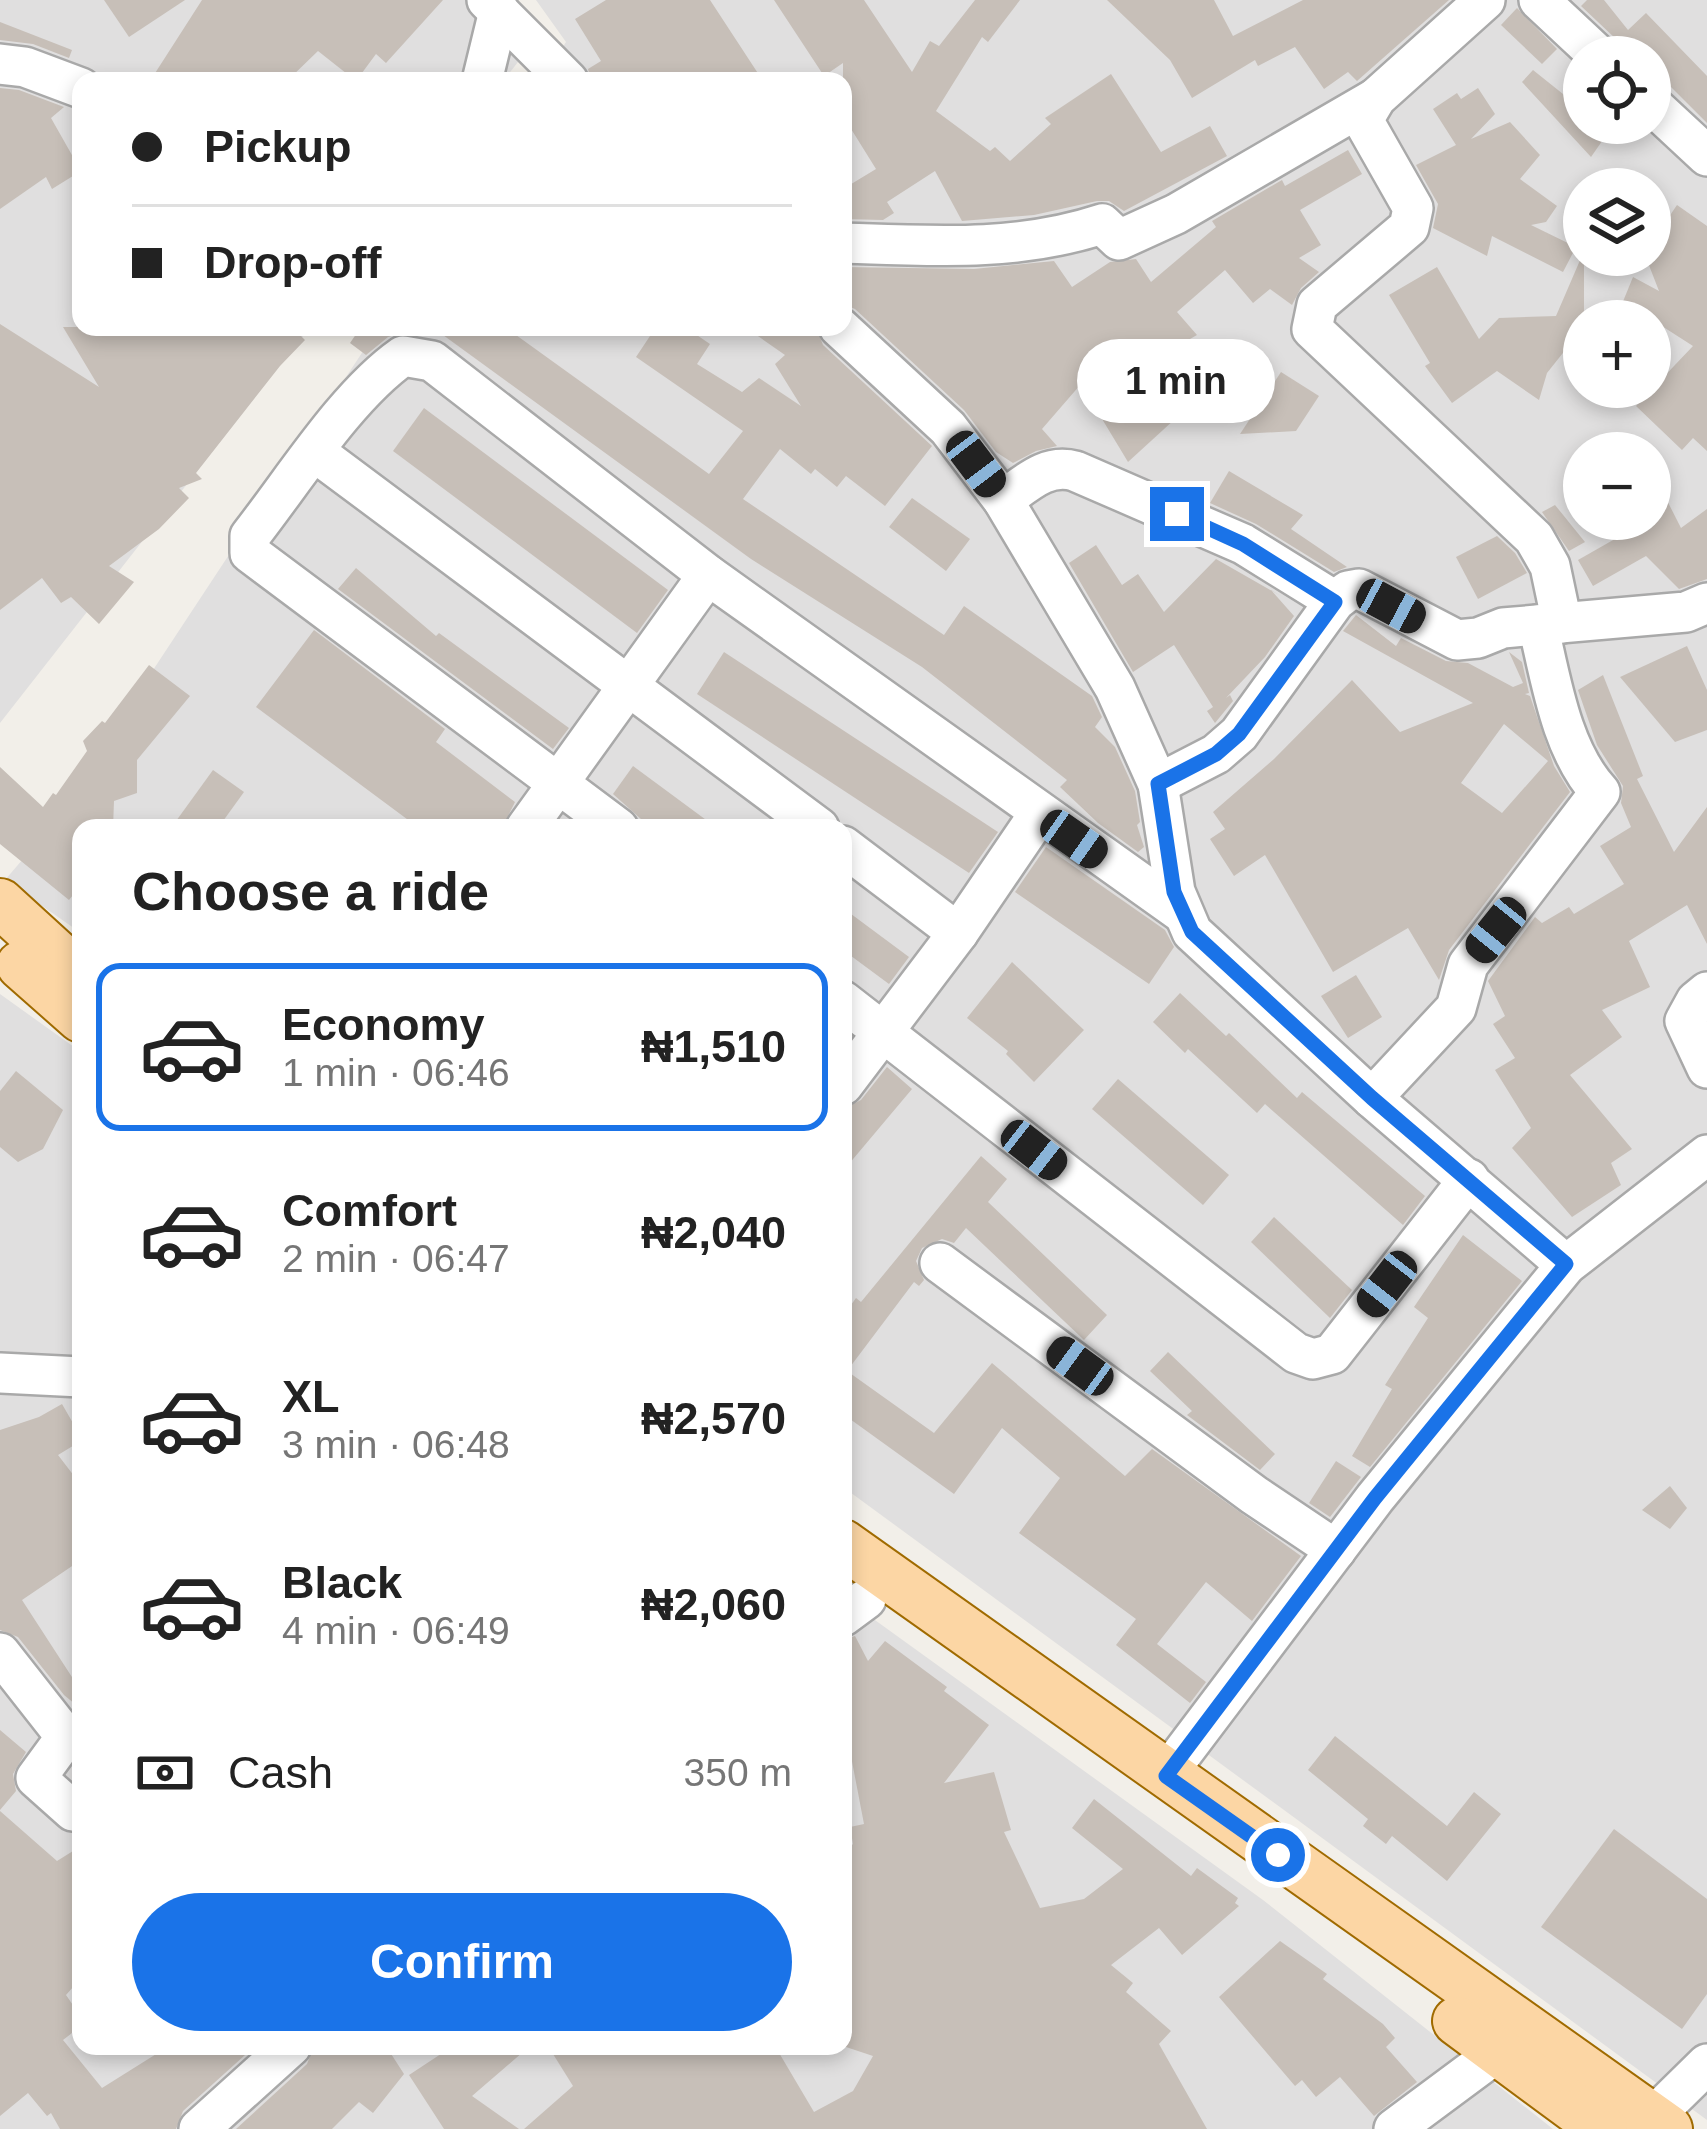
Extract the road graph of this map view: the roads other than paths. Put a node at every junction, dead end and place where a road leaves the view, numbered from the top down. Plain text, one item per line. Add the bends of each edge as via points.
1 (1485, 0) edge
2 (1539, 0) edge
3 (491, 3) edge
4 (1578, 36) edge
5 (0, 64) edge
6 (483, 72) edge
7 (559, 72) edge
8 (72, 85) edge
9 (1376, 98) junction
10 (1671, 123) edge
11 (1707, 157) edge
12 (852, 243) edge
13 (849, 336) edge
14 (315, 452) junction
15 (1003, 500) junction
16 (708, 575) junction
17 (1335, 602) junction
18 (1707, 603) edge
19 (1550, 624) junction
20 (630, 684) junction
21 (559, 782) junction
22 (1158, 784) junction
23 (1039, 814) junction
24 (532, 819) edge
25 (606, 819) edge
26 (807, 819) edge
27 (852, 853) edge
28 (0, 903) edge
29 (1180, 912) junction
30 (958, 933) junction
31 (0, 945) edge
32 (72, 968) edge
33 (1707, 992) edge
34 (852, 1008) edge
35 (72, 1010) edge
36 (885, 1034) junction
37 (1707, 1068) edge
38 (852, 1074) edge
39 (1372, 1098) junction
40 (1707, 1155) edge
41 (1469, 1179) junction
42 (940, 1263) dead end
43 (1566, 1264) junction
44 (0, 1373) edge
45 (72, 1376) edge
46 (852, 1550) edge
47 (1336, 1550) junction
48 (852, 1600) edge
49 (0, 1653) edge
50 (1166, 1776) junction
51 (72, 1810) edge
52 (1499, 2051) junction
53 (280, 2055) edge
54 (1707, 2065) edge
55 (1660, 2123) edge
56 (200, 2129) edge
57 (1394, 2129) edge
58 (1603, 2129) edge

1 - 9 street
2 - 4 street
3 - 6 street
3 - 7 street
5 - 8 street
9 - 12 street via 1118,239 1102,224 975,248
9 - 19 street via 1363,120 1414,218 1317,305 1312,329 1534,538 1550,566
10 - 11 street
13 - 15 street via 948,428
14 - 16 street via 376,375 403,356 432,361
14 - 20 street
14 - 21 street via 250,536 250,553
15 - 17 street via 1058,466 1075,471 1243,544
15 - 22 street via 1115,688
16 - 20 street
16 - 23 street
17 - 19 street via 1359,589 1457,640
17 - 22 street via 1239,734
18 - 19 street
19 - 39 street via 1558,708 1582,773 1600,792 1468,965 1456,1008
20 - 21 street
20 - 26 street
21 - 24 street
21 - 25 street
22 - 29 street
23 - 29 street
23 - 30 street
27 - 30 street
28 - 32 main road
29 - 39 street via 1192,932
30 - 36 street
31 - 35 main road
33 - 37 street via 1685,1021
34 - 36 street
36 - 38 street
36 - 41 street via 1313,1359 1332,1354
39 - 41 street
40 - 43 street
41 - 43 street
42 - 47 street
43 - 47 street
44 - 45 street
46 - 50 main road
47 - 50 street
48 - 52 main road
49 - 51 street via 66,1737 36,1778
50 - 55 main road
52 - 57 street
52 - 58 main road
53 - 56 street
54 - 55 street

